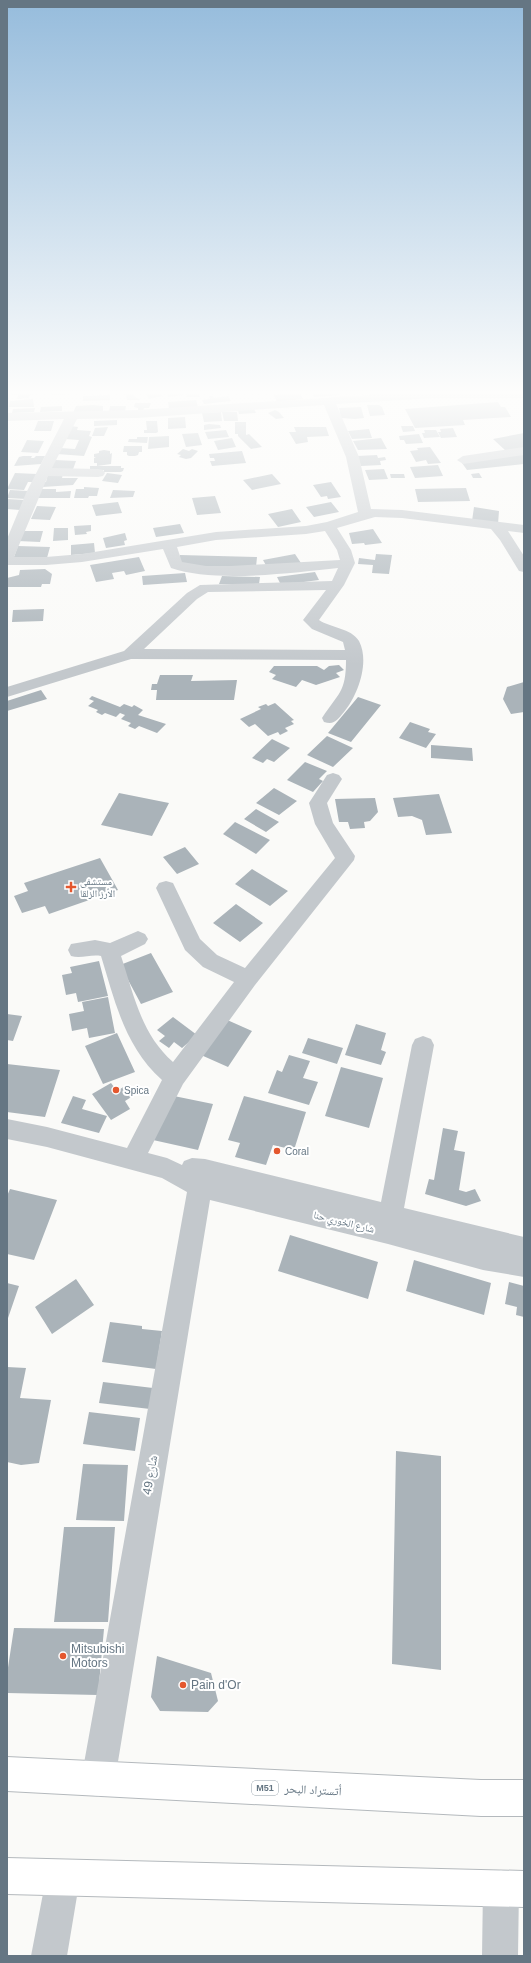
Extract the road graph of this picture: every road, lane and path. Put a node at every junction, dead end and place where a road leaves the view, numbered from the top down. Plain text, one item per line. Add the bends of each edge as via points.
1 (39, 483) edge
2 (358, 483) edge
3 (366, 514) junction
4 (328, 526) junction
5 (496, 526) junction
6 (524, 529) edge
7 (169, 544) junction
8 (520, 549) edge
9 (7, 556) edge
10 (348, 563) junction
11 (524, 568) edge
12 (337, 585) junction
13 (130, 654) junction
14 (355, 655) junction
15 (7, 692) edge
16 (330, 718) dead end
17 (333, 779) dead end
18 (166, 888) dead end
19 (138, 939) dead end
20 (78, 950) dead end
21 (110, 952) junction
22 (248, 979) junction
23 (423, 1045) dead end
24 (175, 1077) junction
25 (7, 1129) edge
26 (133, 1160) junction
27 (202, 1178) junction
28 (389, 1224) junction
29 (524, 1249) edge
30 (524, 1265) edge
31 (7, 1774) edge
32 (98, 1780) junction
33 (524, 1798) edge
34 (7, 1876) edge
35 (62, 1878) junction
36 (512, 1888) edge
37 (49, 1956) edge
38 (500, 1956) edge

1 - 9 street
2 - 3 street
3 - 4 street
3 - 5 street via 396,514
4 - 7 street via 306,530 216,536
4 - 10 street via 344,550
5 - 6 street
5 - 8 street
7 - 9 street via 46,561
7 - 10 street via 176,565 187,569 277,570
8 - 11 street
10 - 12 street
12 - 13 street via 205,588 192,596
12 - 14 street via 311,620 316,625 349,639
13 - 14 street
13 - 15 street
14 - 16 street via 350,691
17 - 22 street via 318,803 324,824 345,856 344,860
18 - 22 street via 192,944 210,961
19 - 21 street
20 - 21 street via 98,948
21 - 24 street via 137,1032 146,1048
22 - 24 street
23 - 28 street
24 - 26 street
25 - 26 street, شارع الخوري حنا
26 - 27 street, شارع الخوري حنا
27 - 28 street, شارع الخوري حنا
27 - 32 street, شارع 49
28 - 29 street, شارع الخوري حنا
28 - 30 street, شارع الخوري حنا via 483,1258
31 - 32 highway, أتستراد البحر / M51
32 - 33 highway, أتستراد البحر / M51
34 - 35 highway
35 - 36 highway
35 - 37 street
36 - 38 street

